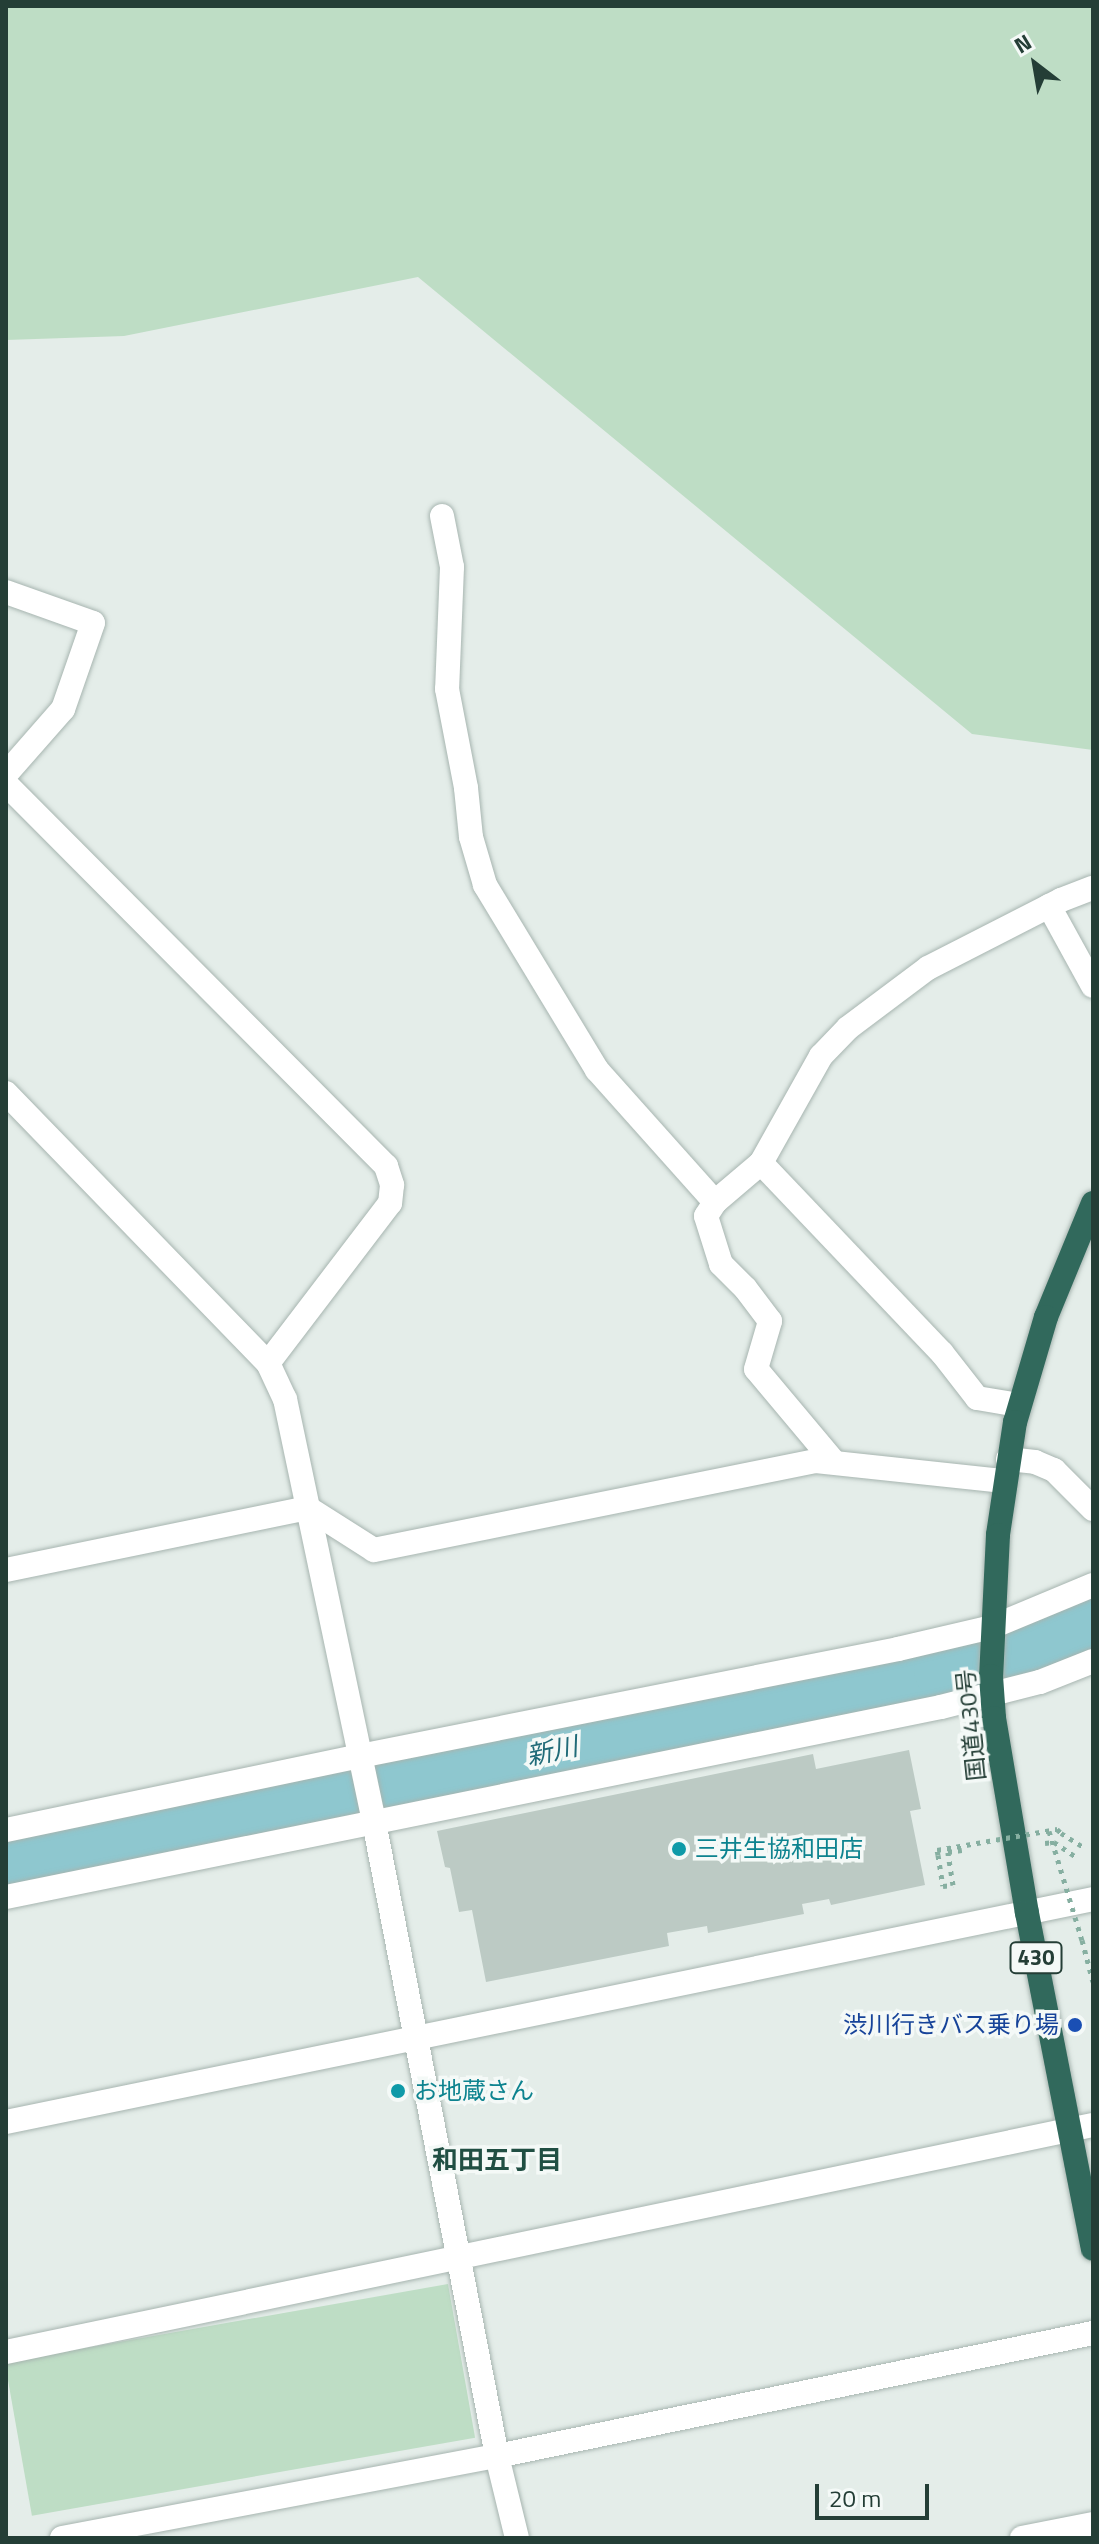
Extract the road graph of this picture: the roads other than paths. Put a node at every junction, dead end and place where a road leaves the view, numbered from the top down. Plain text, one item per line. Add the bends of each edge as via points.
1 (442, 516) dead end
2 (6, 592) edge
3 (6, 774) edge
4 (6, 784) edge
5 (1093, 888) edge
6 (1049, 906) junction
7 (1093, 986) edge
8 (6, 1093) edge
9 (761, 1163) junction
10 (715, 1202) junction
11 (1093, 1203) edge
12 (268, 1363) junction
13 (1019, 1405) junction
14 (834, 1462) junction
15 (1006, 1470) junction
16 (308, 1508) junction
17 (1093, 1509) edge
18 (6, 1570) edge
19 (1093, 1585) edge
20 (991, 1632) junction
21 (1093, 1661) edge
22 (991, 1695) junction
23 (360, 1759) junction
24 (372, 1814) junction
25 (6, 1830) edge
26 (6, 1897) edge
27 (1093, 1899) edge
28 (1027, 1913) junction
29 (416, 2039) junction
30 (6, 2122) edge
31 (1081, 2127) edge
32 (1093, 2249) edge
33 (460, 2258) junction
34 (1093, 2333) edge
35 (6, 2352) edge
36 (497, 2456) junction
37 (1093, 2524) edge
38 (62, 2538) edge
39 (517, 2538) edge
40 (1022, 2538) edge

1 - 10 street via 452,567 447,689 471,837 485,885 597,1070
2 - 3 street via 93,623 63,709
4 - 12 street via 386,1166 390,1203
5 - 6 street
6 - 7 street
6 - 9 street via 928,968 848,1028 821,1056
8 - 12 street
9 - 10 street
9 - 13 street via 942,1353 977,1398
10 - 14 street via 706,1216 721,1264 770,1321 756,1369
11 - 13 highway, 国道430号 / 430 via 1046,1317
12 - 16 street via 285,1399
13 - 15 highway, 国道430号 / 430
14 - 15 street
14 - 16 street via 816,1461 374,1550
15 - 17 street via 1035,1462 1054,1470
15 - 20 highway, 国道430号 / 430
16 - 18 street
16 - 23 street
19 - 20 street
20 - 22 highway, 国道430号 / 430
20 - 23 street
21 - 22 street
22 - 24 street
22 - 28 highway, 国道430号 / 430
23 - 24 street
23 - 25 street
24 - 26 street
24 - 29 street
27 - 28 street
28 - 29 street
28 - 31 highway, 国道430号 / 430
29 - 30 street
29 - 33 street
31 - 32 highway, 国道430号 / 430
31 - 33 street
33 - 35 street
33 - 36 street
34 - 36 street
36 - 38 street
36 - 39 street
37 - 40 street

